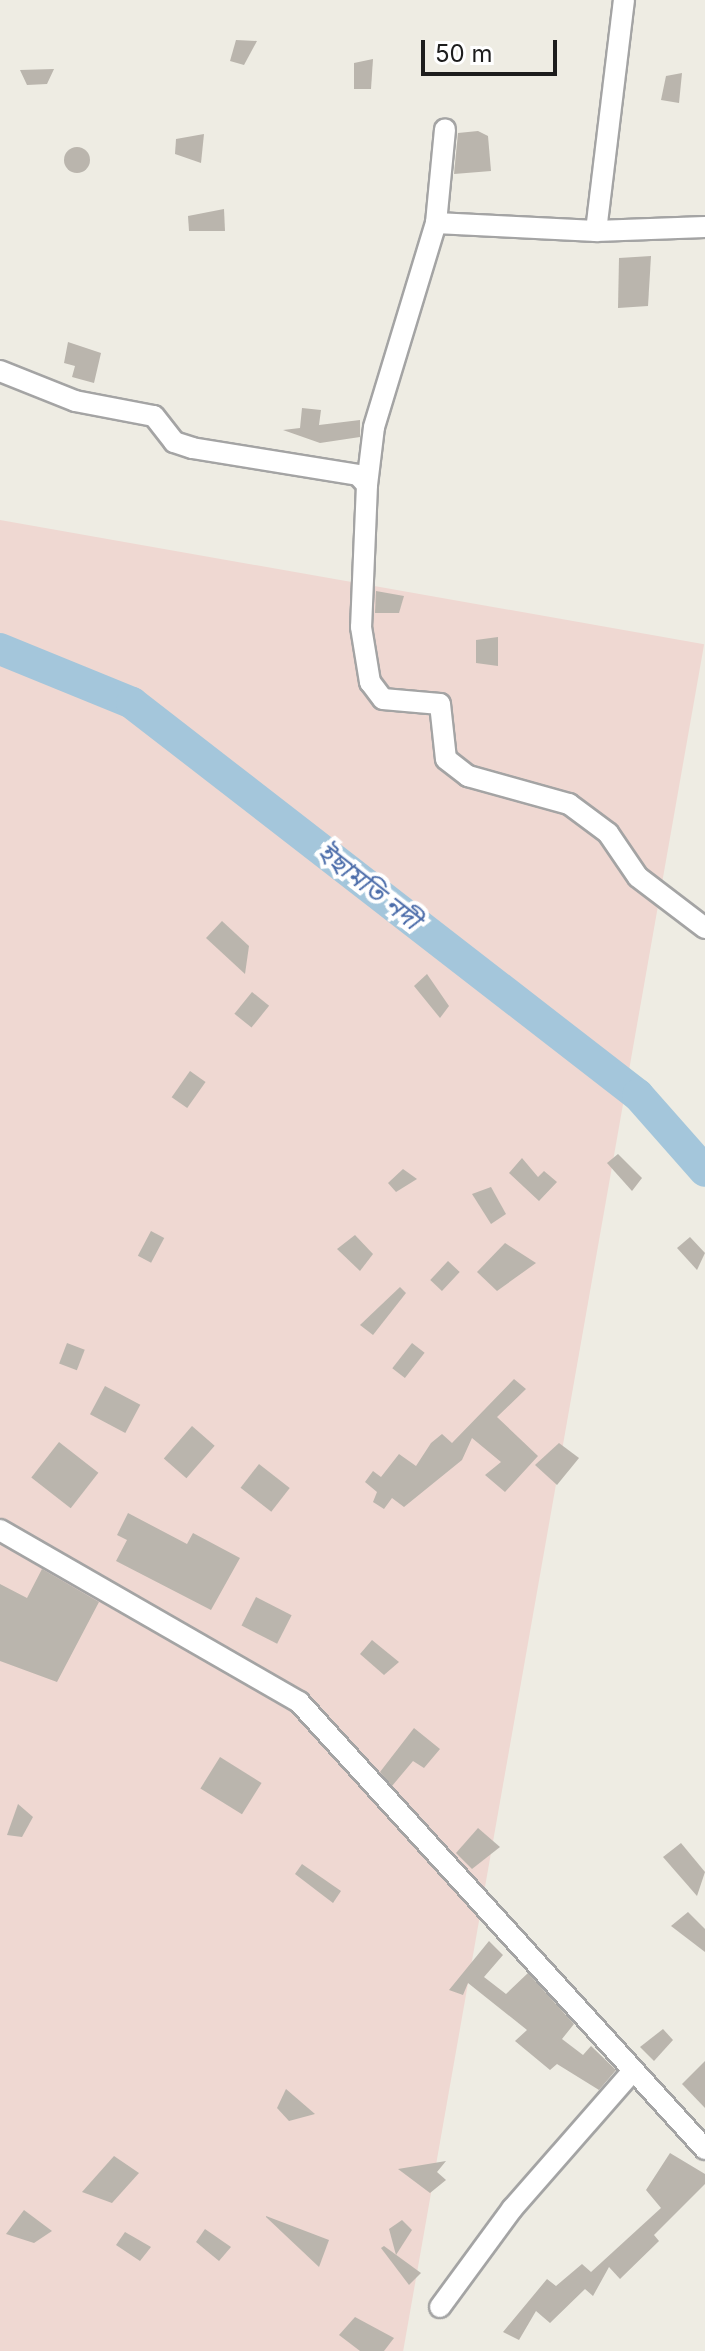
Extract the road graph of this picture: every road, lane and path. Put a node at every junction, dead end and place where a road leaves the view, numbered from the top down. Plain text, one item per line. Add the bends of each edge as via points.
1 (624, 0) edge
2 (445, 129) dead end
3 (436, 223) junction
4 (705, 227) edge
5 (596, 231) junction
6 (0, 371) edge
7 (367, 485) junction
8 (705, 928) edge
9 (0, 1530) edge
10 (632, 2072) junction
11 (705, 2149) edge
12 (440, 2307) dead end

1 - 5 street
2 - 3 street
3 - 5 street
3 - 7 street via 381,401
4 - 5 street
6 - 7 street via 75,401 154,416 174,442 192,448 329,466
7 - 8 street via 361,627 370,682 383,699 440,704 446,759 468,776 569,804 608,833 638,877
9 - 10 street via 299,1702
10 - 11 street
10 - 12 street via 512,2209

